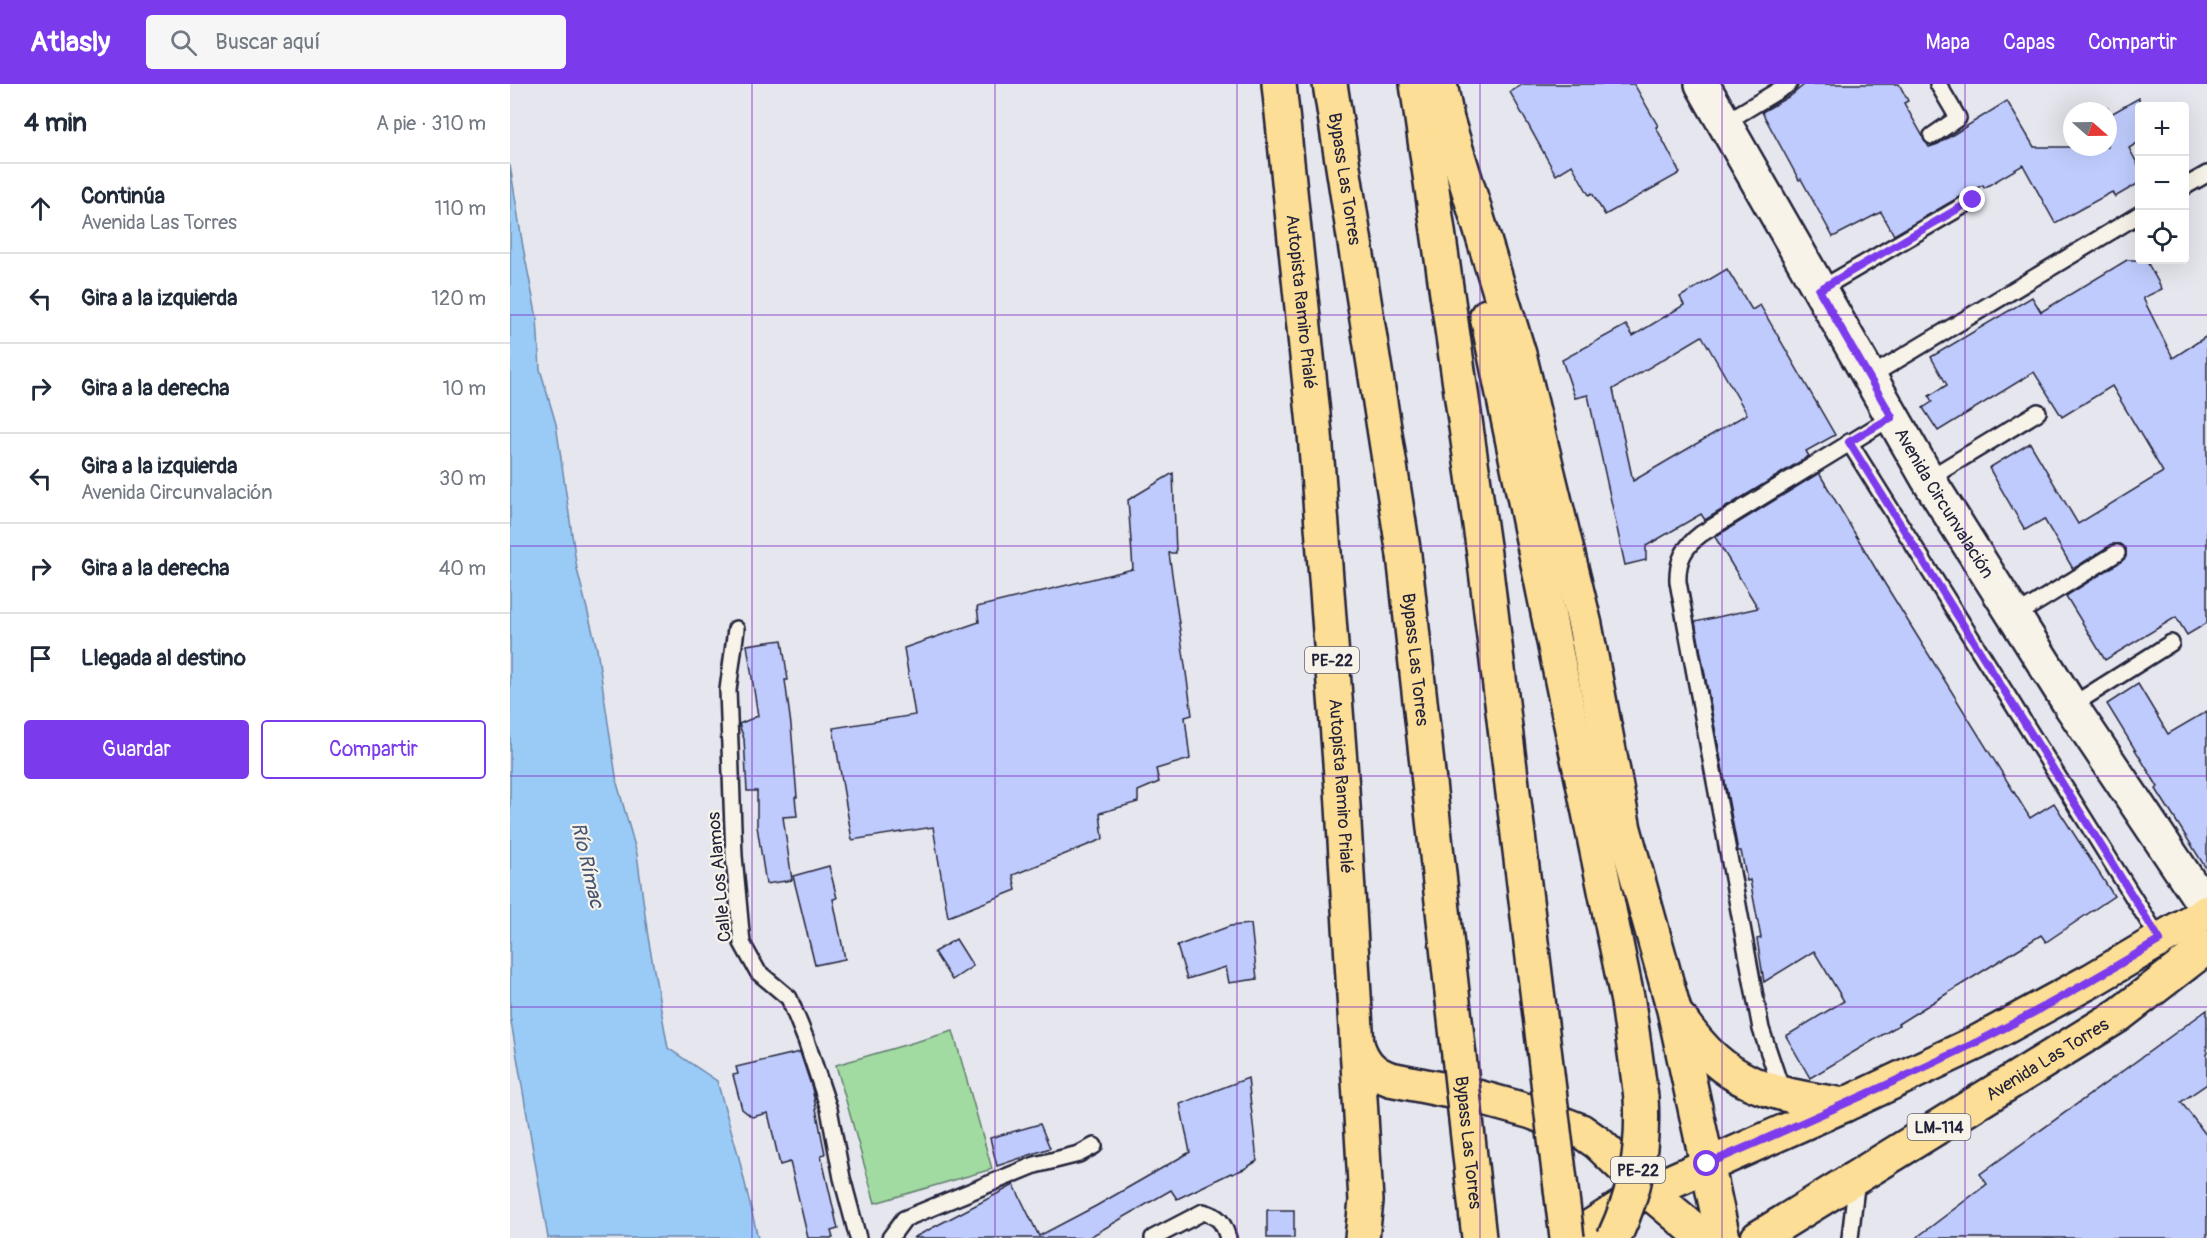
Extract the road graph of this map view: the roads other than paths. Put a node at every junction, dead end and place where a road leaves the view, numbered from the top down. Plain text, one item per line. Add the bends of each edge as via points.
1 (1279, 84) edge
2 (1330, 84) edge
3 (1417, 84) edge
4 (1440, 84) edge
5 (1702, 84) edge
6 (1789, 84) edge
7 (1938, 84) edge
8 (1448, 123) junction
9 (1724, 123) junction
10 (1932, 136) dead end
11 (2207, 174) edge
12 (2189, 185) edge
13 (1973, 200) dead end
14 (2135, 216) edge
15 (1819, 290) junction
16 (1869, 377) junction
17 (2038, 412) dead end
18 (1892, 417) junction
19 (1849, 442) junction
20 (1928, 479) junction
21 (2117, 554) dead end
22 (2015, 616) junction
23 (736, 629) dead end
24 (2171, 643) dead end
25 (2071, 706) junction
26 (2207, 911) edge
27 (2160, 940) junction
28 (2207, 947) edge
29 (1674, 1010) junction
30 (1358, 1047) junction
31 (1783, 1094) junction
32 (1844, 1105) junction
33 (1094, 1146) dead end
34 (1707, 1164) junction
35 (1857, 1178) junction
36 (1648, 1191) junction
37 (858, 1238) edge
38 (890, 1238) edge
39 (1153, 1238) edge
40 (1228, 1238) edge
41 (1362, 1238) edge
42 (1479, 1238) edge
43 (1567, 1238) edge
44 (1574, 1238) edge
45 (1614, 1238) edge
46 (1704, 1238) edge
47 (1723, 1238) edge
48 (1758, 1238) edge
49 (1850, 1238) edge

1 - 30 main road, Autopista Ramiro Prialé / PE-22 via 1315,434
2 - 42 main road, Bypass Las Torres, bridge via 1404,555
3 - 43 main road, bridge via 1483,546
4 - 8 main road, PE-22
5 - 9 street, Avenida Circunvalación
6 - 9 lane
7 - 10 lane via 1958,118
8 - 29 main road via 1519,354 1585,626 1624,830
8 - 45 main road, PE-22, bridge via 1628,1002 1641,1097 1641,1139 1637,1176
9 - 15 street, Avenida Circunvalación
11 - 12 lane
13 - 15 lane
14 - 16 lane
15 - 16 street, Avenida Circunvalación
16 - 18 street, Avenida Circunvalación
17 - 20 lane
18 - 19 lane
18 - 20 street, Avenida Circunvalación
19 - 27 lane
19 - 31 lane via 1701,534 1687,547 1677,571 1761,1029
20 - 22 street, Avenida Circunvalación
21 - 22 lane
22 - 25 street, Avenida Circunvalación
23 - 37 lane, Calle Los Alamos via 728,690 734,855 742,943 758,972 789,998 806,1040 829,1109
24 - 25 lane
25 - 26 street, Avenida Circunvalación
26 - 27 main road
27 - 32 main road via 1978,1042
28 - 35 main road, Avenida Las Torres / LM-114 via 2119,1016
29 - 31 main road via 1717,1062 1739,1077
29 - 34 main road
30 - 36 main road via 1362,1058 1378,1075 1532,1112 1581,1131
30 - 41 main road, Autopista Ramiro Prialé / PE-22 via 1366,1201
31 - 32 main road
32 - 34 main road
33 - 38 lane via 904,1219
34 - 36 main road
34 - 47 main road
35 - 48 main road, Avenida Las Torres / LM-114
35 - 49 lane
36 - 44 main road
36 - 46 main road
39 - 40 lane via 1203,1212 1224,1223

